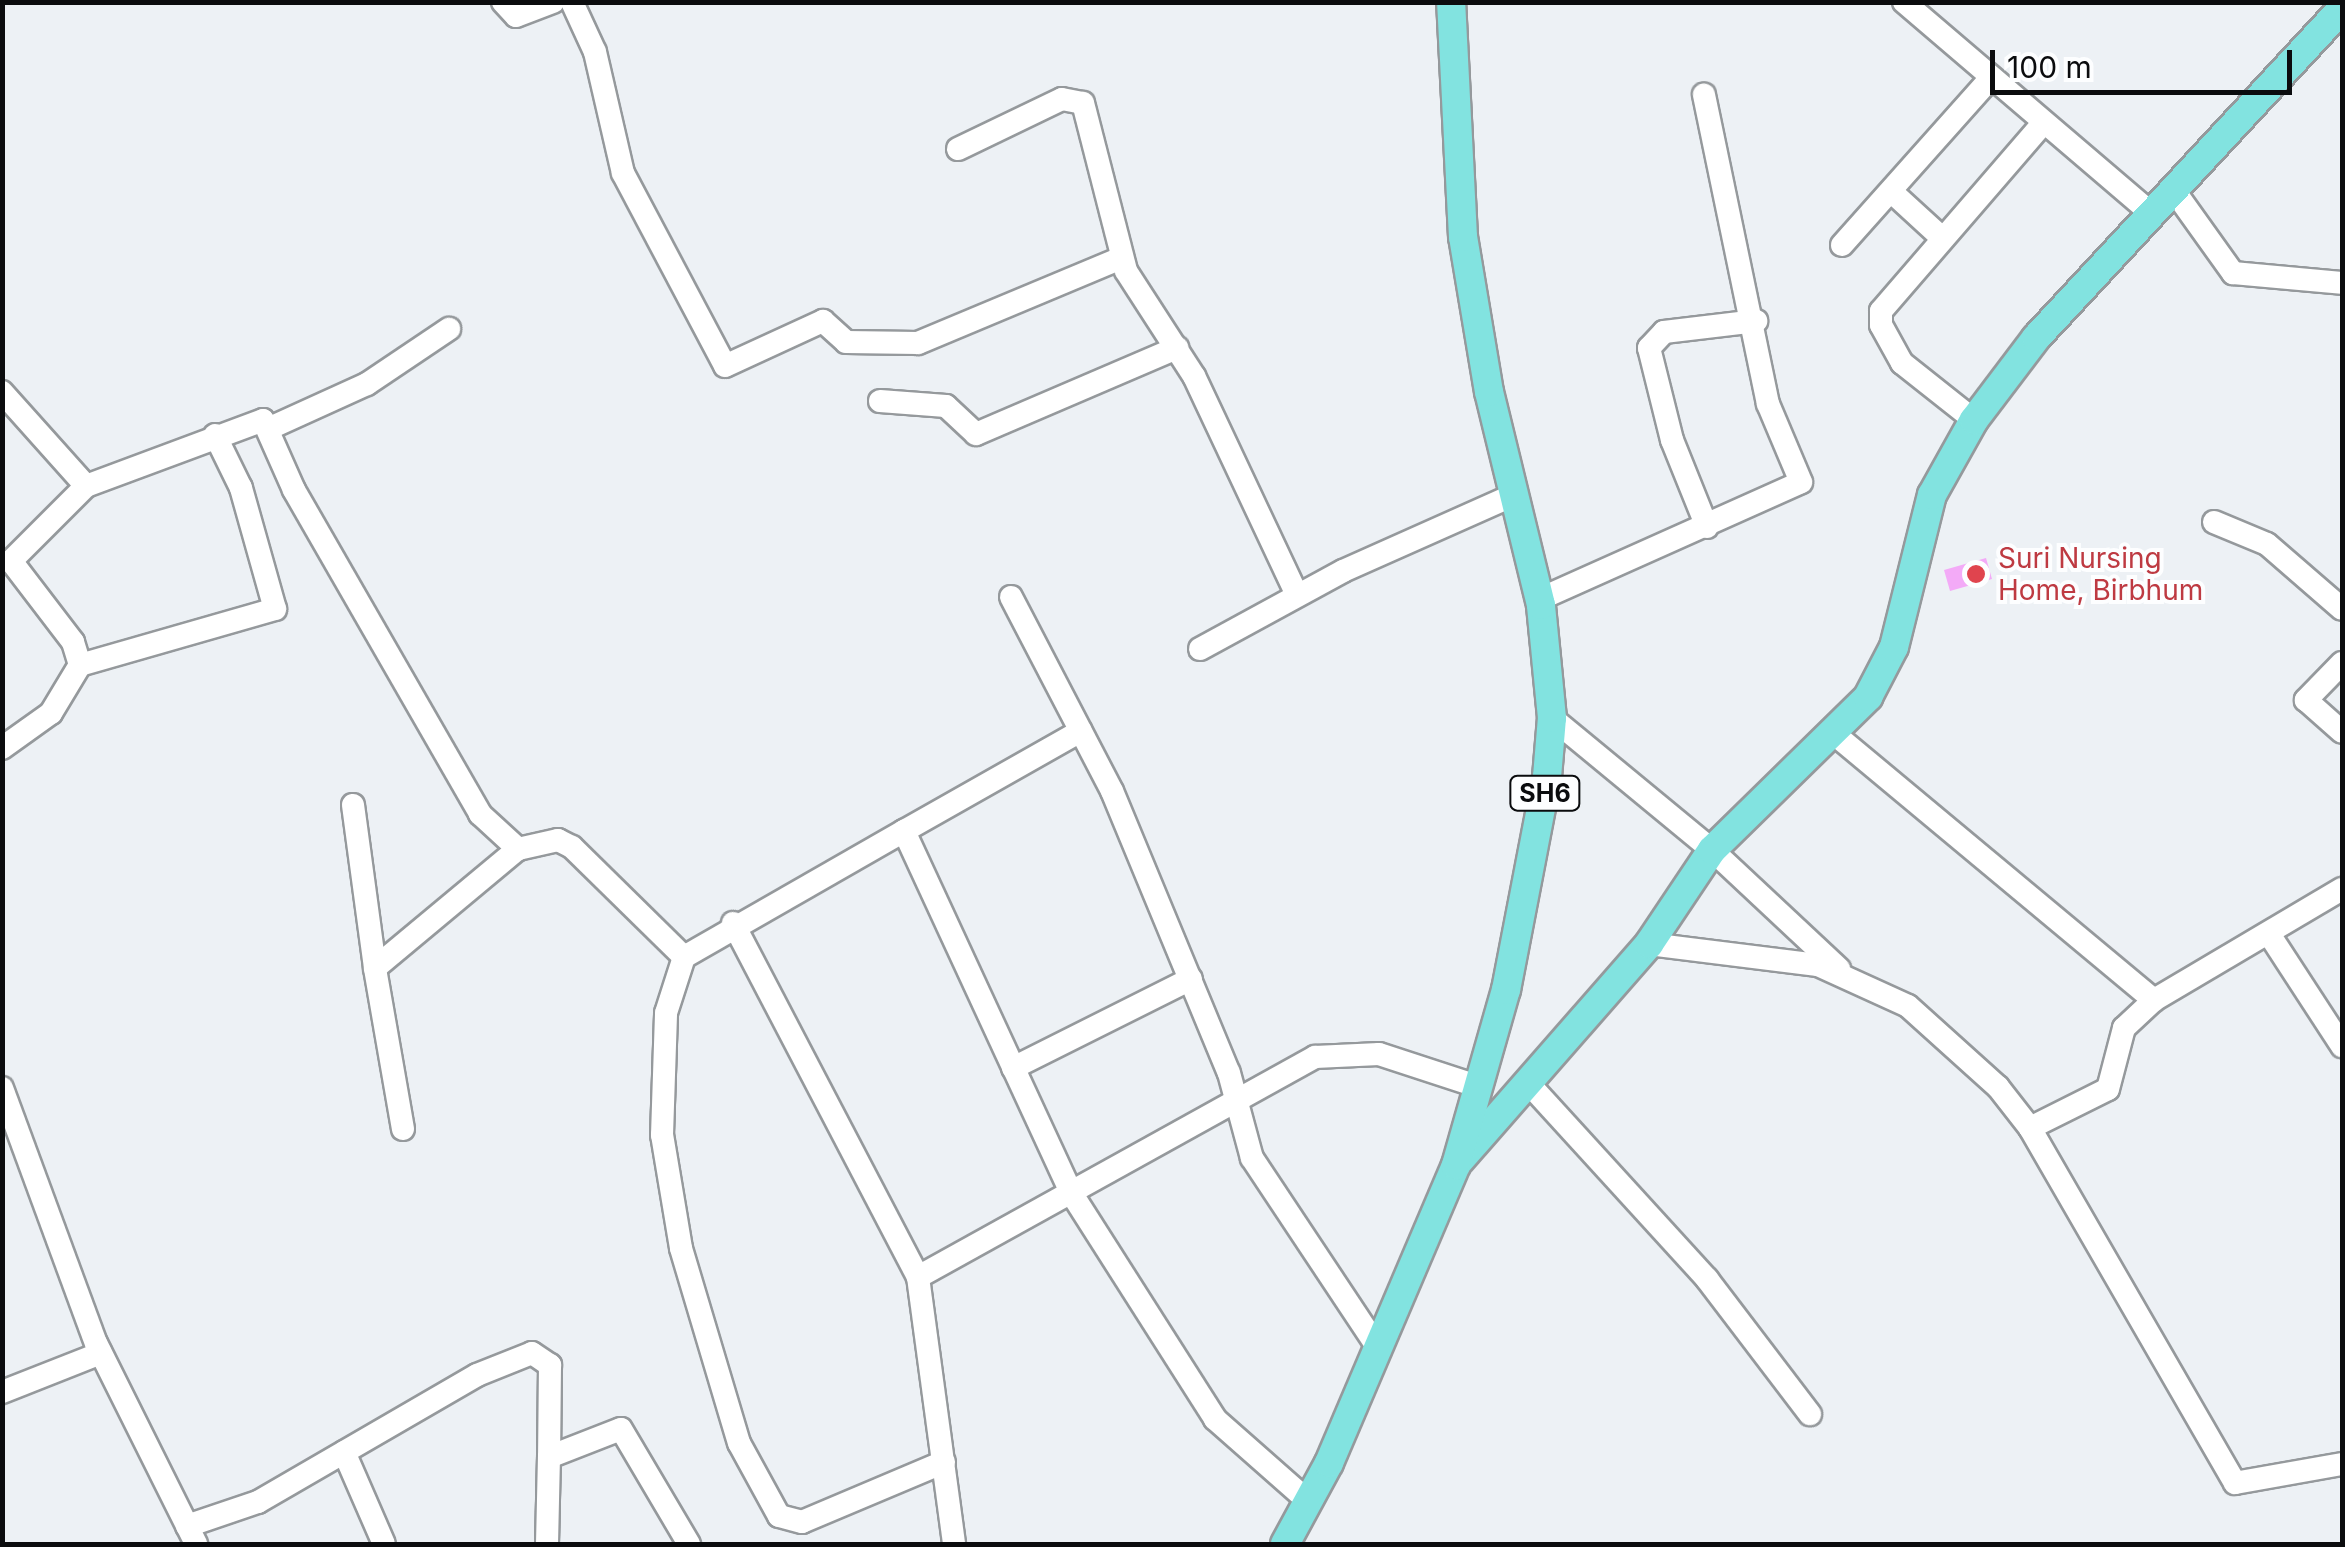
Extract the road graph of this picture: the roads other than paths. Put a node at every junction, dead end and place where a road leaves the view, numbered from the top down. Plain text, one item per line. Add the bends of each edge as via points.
1 (503, 2) edge
2 (553, 2) edge
3 (572, 2) edge
4 (1451, 2) edge
5 (1904, 2) edge
6 (2342, 9) edge
7 (1990, 79) junction
8 (1704, 96) dead end
9 (2043, 123) junction
10 (958, 149) dead end
11 (2175, 192) junction
12 (1894, 194) junction
13 (2152, 215) junction
14 (1942, 238) junction
15 (1842, 246) dead end
16 (1121, 258) junction
17 (2342, 284) edge
18 (1756, 322) junction
19 (449, 329) dead end
20 (1177, 348) junction
21 (2, 392) edge
22 (880, 401) dead end
23 (1974, 420) junction
24 (270, 428) junction
25 (215, 435) junction
26 (86, 486) junction
27 (1516, 494) junction
28 (2214, 522) dead end
29 (1707, 527) junction
30 (1297, 595) junction
31 (1012, 597) dead end
32 (1540, 599) junction
33 (2342, 608) edge
34 (1200, 648) dead end
35 (2342, 663) edge
36 (80, 665) junction
37 (1552, 718) junction
38 (1081, 732) junction
39 (1832, 732) junction
40 (2342, 732) edge
41 (2, 748) edge
42 (353, 804) dead end
43 (904, 831) junction
44 (518, 848) junction
45 (1712, 850) junction
46 (2342, 889) edge
47 (733, 922) junction
48 (2269, 934) junction
49 (1649, 944) junction
50 (684, 957) junction
51 (375, 968) junction
52 (1846, 975) junction
53 (1191, 979) junction
54 (2154, 1000) junction
55 (2342, 1046) edge
56 (1014, 1068) junction
57 (1530, 1085) junction
58 (1477, 1086) junction
59 (2, 1088) edge
60 (1236, 1098) junction
61 (2030, 1128) junction
62 (403, 1129) dead end
63 (1456, 1165) junction
64 (1070, 1191) junction
65 (918, 1277) junction
66 (1378, 1348) junction
67 (101, 1353) junction
68 (2, 1392) edge
69 (1810, 1414) dead end
70 (344, 1452) junction
71 (550, 1457) junction
72 (944, 1462) junction
73 (2342, 1464) edge
74 (1308, 1501) junction
75 (192, 1536) edge
76 (384, 1544) edge
77 (544, 1544) edge
78 (689, 1544) edge
79 (954, 1544) edge
80 (1284, 1544) edge

1 - 2 street via 516,16
3 - 16 street via 595,52 623,172 722,366 827,320 846,342 918,343
4 - 27 main road, SH6 via 1463,237
5 - 7 street
6 - 11 main road
7 - 9 street
7 - 12 street
8 - 18 street
9 - 13 street
9 - 14 street
10 - 16 street via 1062,100 1080,99
11 - 13 main road
11 - 17 street via 2233,273
12 - 14 street
12 - 15 street
13 - 23 main road via 2036,338
14 - 23 street via 1886,302 1880,325 1914,376
16 - 20 street
18 - 29 street via 1772,420 1801,482
18 - 29 street via 1664,332 1649,348 1672,440
19 - 24 street via 367,384
20 - 22 street via 976,434 946,406
20 - 30 street
21 - 26 street
23 - 39 main road via 1932,496 1894,646 1868,697
24 - 25 street via 259,418
24 - 44 street via 294,490 453,779 501,840
25 - 26 street
25 - 36 street via 242,488 275,610
26 - 36 street via 11,561 73,642
27 - 30 street
27 - 32 main road, SH6
28 - 33 street via 2281,554
29 - 32 street
30 - 34 street
31 - 38 street
32 - 37 main road, SH6
35 - 40 street via 2306,700
36 - 41 street via 51,713
37 - 45 street
37 - 58 main road, SH6 via 1536,852
38 - 43 street
38 - 53 street
39 - 45 main road
39 - 54 street
42 - 51 street
43 - 47 street
43 - 56 street
44 - 50 street via 558,840 572,847
44 - 51 street
45 - 49 main road
45 - 52 street
46 - 48 street
47 - 50 street
47 - 65 street
48 - 54 street
48 - 55 street
49 - 52 street via 1734,950
49 - 57 main road
50 - 72 street via 666,1013 668,1194 754,1474 789,1524
51 - 62 street
52 - 61 street via 1908,1006 1958,1048
53 - 56 street
53 - 60 street
54 - 61 street via 2124,1028 2108,1088
56 - 64 street
57 - 63 main road
57 - 69 street via 1707,1279
58 - 60 street via 1352,1051 1315,1057
58 - 63 main road, SH6
59 - 67 street
60 - 64 street
60 - 66 street via 1252,1158
61 - 73 street via 2235,1483
63 - 66 main road, SH6
64 - 65 street
64 - 74 street via 1214,1419
65 - 72 street
66 - 74 main road, SH6
67 - 68 street
67 - 75 street
70 - 71 street via 532,1352 550,1365
70 - 75 street
70 - 76 street
71 - 77 street
71 - 78 street via 621,1430
72 - 79 street
74 - 80 main road, SH6

